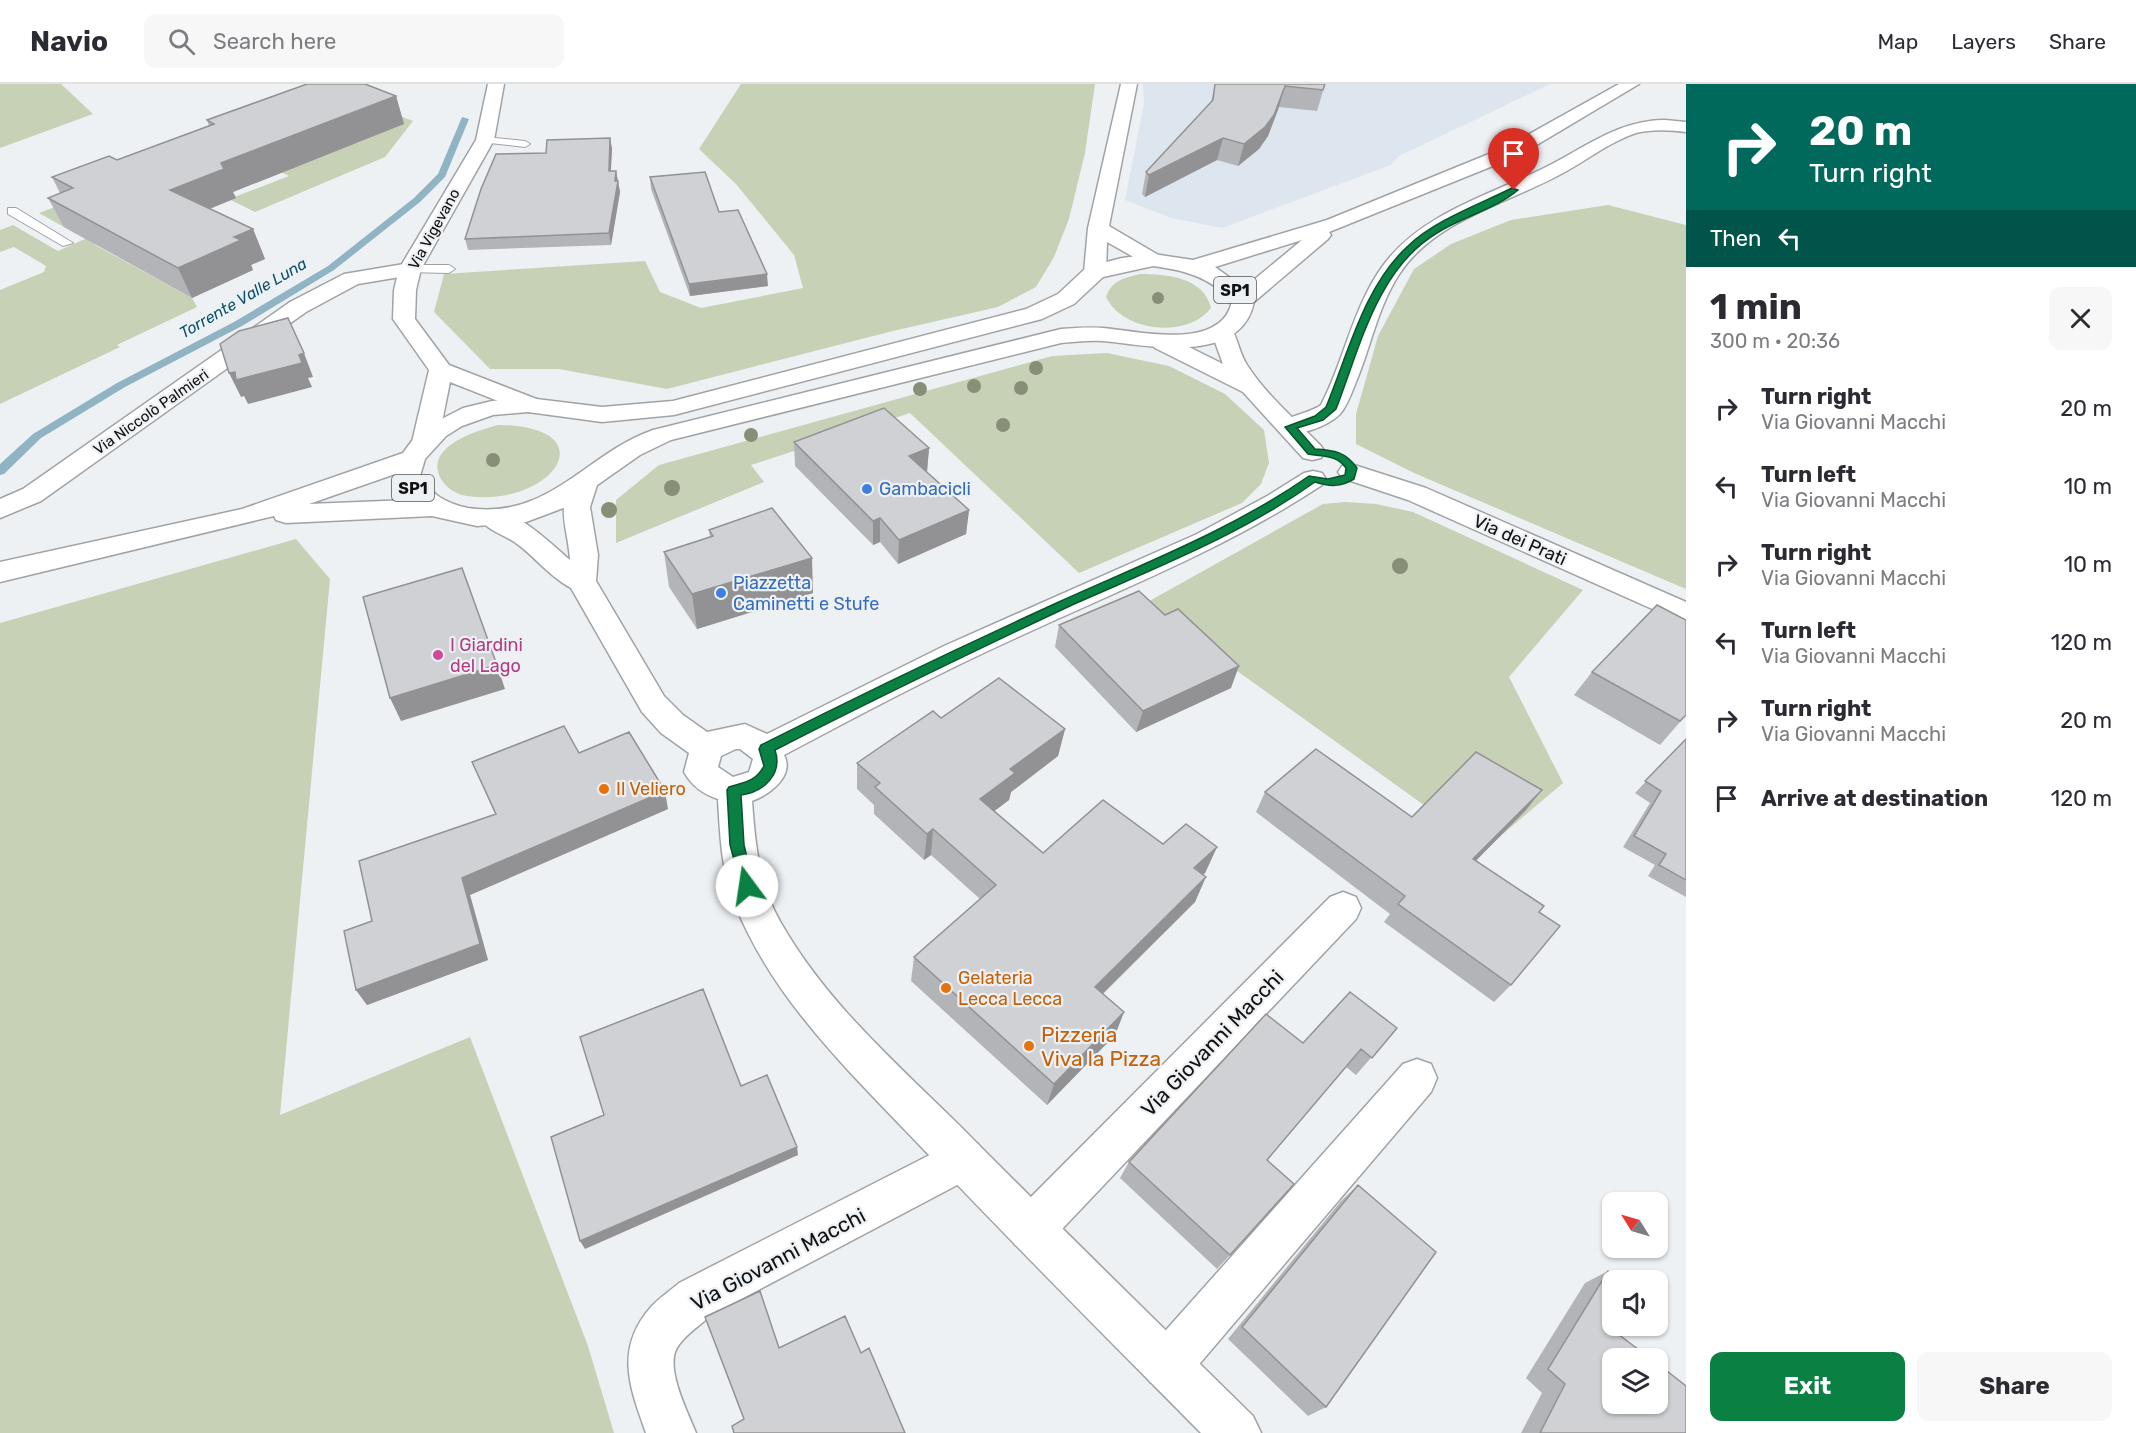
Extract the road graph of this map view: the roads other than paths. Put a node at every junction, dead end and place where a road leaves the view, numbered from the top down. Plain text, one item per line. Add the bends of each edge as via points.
1 (496, 84) edge
2 (1129, 84) edge
3 (1631, 84) edge
4 (1686, 127) edge
5 (484, 140) junction
6 (525, 144) dead end
7 (12, 211) dead end
8 (1334, 224) junction
9 (1098, 228) junction
10 (67, 243) dead end
11 (1153, 260) junction
12 (1197, 266) junction
13 (449, 269) dead end
14 (1095, 272) junction
15 (408, 279) junction
16 (1243, 300) junction
17 (1222, 331) junction
18 (1163, 343) junction
19 (441, 370) junction
20 (1252, 388) junction
21 (530, 405) junction
22 (1290, 427) junction
23 (418, 451) junction
24 (1312, 465) junction
25 (585, 482) junction
26 (433, 507) junction
27 (0, 509) edge
28 (248, 516) junction
29 (492, 517) junction
30 (0, 572) edge
31 (582, 582) junction
32 (1686, 614) edge
33 (766, 749) junction
34 (708, 750) junction
35 (734, 790) junction
36 (1344, 908) dead end
37 (1417, 1078) dead end
38 (963, 1159) junction
39 (1031, 1229) junction
40 (1167, 1365) junction
41 (671, 1433) edge
42 (1236, 1433) edge

1 - 5 street, Via Vigevano
2 - 9 street
3 - 8 street, SP1 via 1513,151
4 - 22 street via 1654,125 1623,132 1412,246 1393,267 1374,299 1330,409 1319,418
5 - 6 lane
5 - 15 street, Via Vigevano
7 - 10 lane
8 - 12 street, SP1
8 - 16 street, SP1
9 - 11 street
9 - 14 street
11 - 12 street, SP1
11 - 14 street, SP1
12 - 16 street, SP1 via 1220,278
13 - 15 lane
14 - 21 street, SP1 via 1066,299 1034,314 674,408 593,414
15 - 19 street, Via Vigevano via 404,319
15 - 27 street, Via Niccolò Palmieri via 374,291 298,307 41,489
16 - 17 street, SP1 via 1240,313
17 - 18 street, SP1 via 1211,338
17 - 20 street via 1230,358
18 - 20 street
18 - 25 street, SP1 via 1103,334 1039,340 648,440 623,452
19 - 21 street
19 - 23 street
20 - 22 street
21 - 23 street, SP1 via 478,412 450,424
22 - 24 street
23 - 26 street, SP1 via 407,476 417,493
23 - 28 street, SP1
24 - 32 street, Via dei Prati via 1328,483 1341,482 1352,471 1417,494
24 - 33 street via 1283,500 1234,527 944,659
25 - 29 street, SP1 via 541,509
25 - 31 street via 575,505 585,556
26 - 28 street, SP1
26 - 29 street, SP1 via 464,516
28 - 30 street, SP1
29 - 31 street via 525,536
31 - 34 street via 653,704 672,724
33 - 34 street via 745,736 728,737 713,743
33 - 35 street via 771,766 764,779 750,788
34 - 35 street via 702,757 701,772 712,785
35 - 38 street via 742,870 752,902 775,948 843,1033
36 - 39 street, Via Giovanni Macchi
37 - 40 street
38 - 39 street
38 - 41 street, Via Giovanni Macchi via 695,1299 663,1328 651,1353 650,1374
39 - 40 street
40 - 42 street

